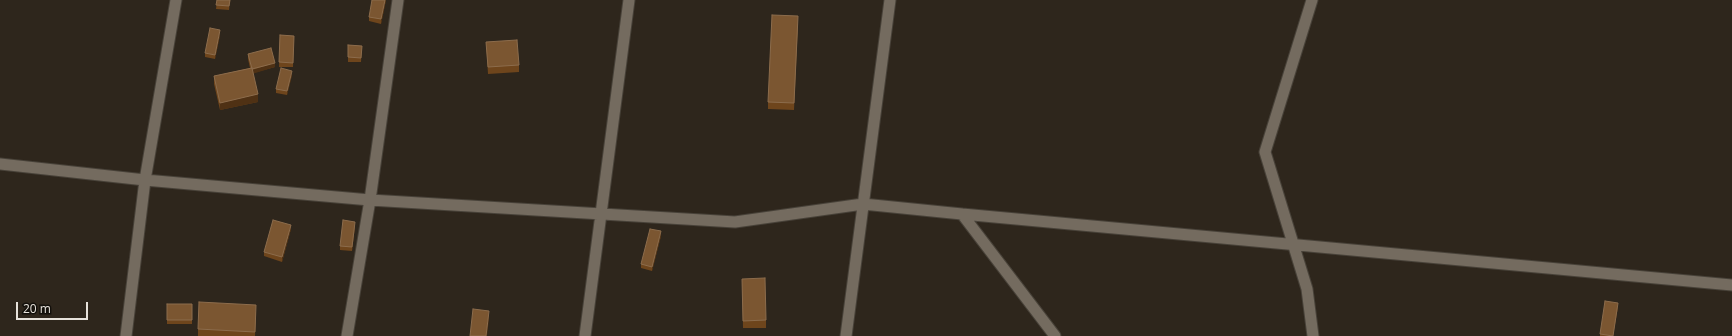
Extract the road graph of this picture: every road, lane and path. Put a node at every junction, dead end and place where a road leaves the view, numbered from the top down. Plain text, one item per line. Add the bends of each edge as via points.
1 (176, 0) edge
2 (398, 0) edge
3 (629, 0) edge
4 (890, 0) edge
5 (1312, 0) edge
6 (0, 164) edge
7 (145, 180) junction
8 (370, 200) junction
9 (863, 204) junction
10 (600, 214) junction
11 (962, 214) junction
12 (1294, 245) junction
13 (1732, 285) edge
14 (126, 336) edge
15 (347, 336) edge
16 (584, 336) edge
17 (846, 336) edge
18 (1055, 336) edge
19 (1313, 336) edge

1 - 7 street
2 - 8 street
3 - 10 street
4 - 9 street
5 - 12 street via 1265,152
6 - 7 street
7 - 8 street
7 - 14 street
8 - 10 street
8 - 15 street
9 - 10 street via 735,222
9 - 11 street
9 - 17 street
10 - 16 street
11 - 12 street
11 - 18 street
12 - 13 street
12 - 19 street via 1307,289

